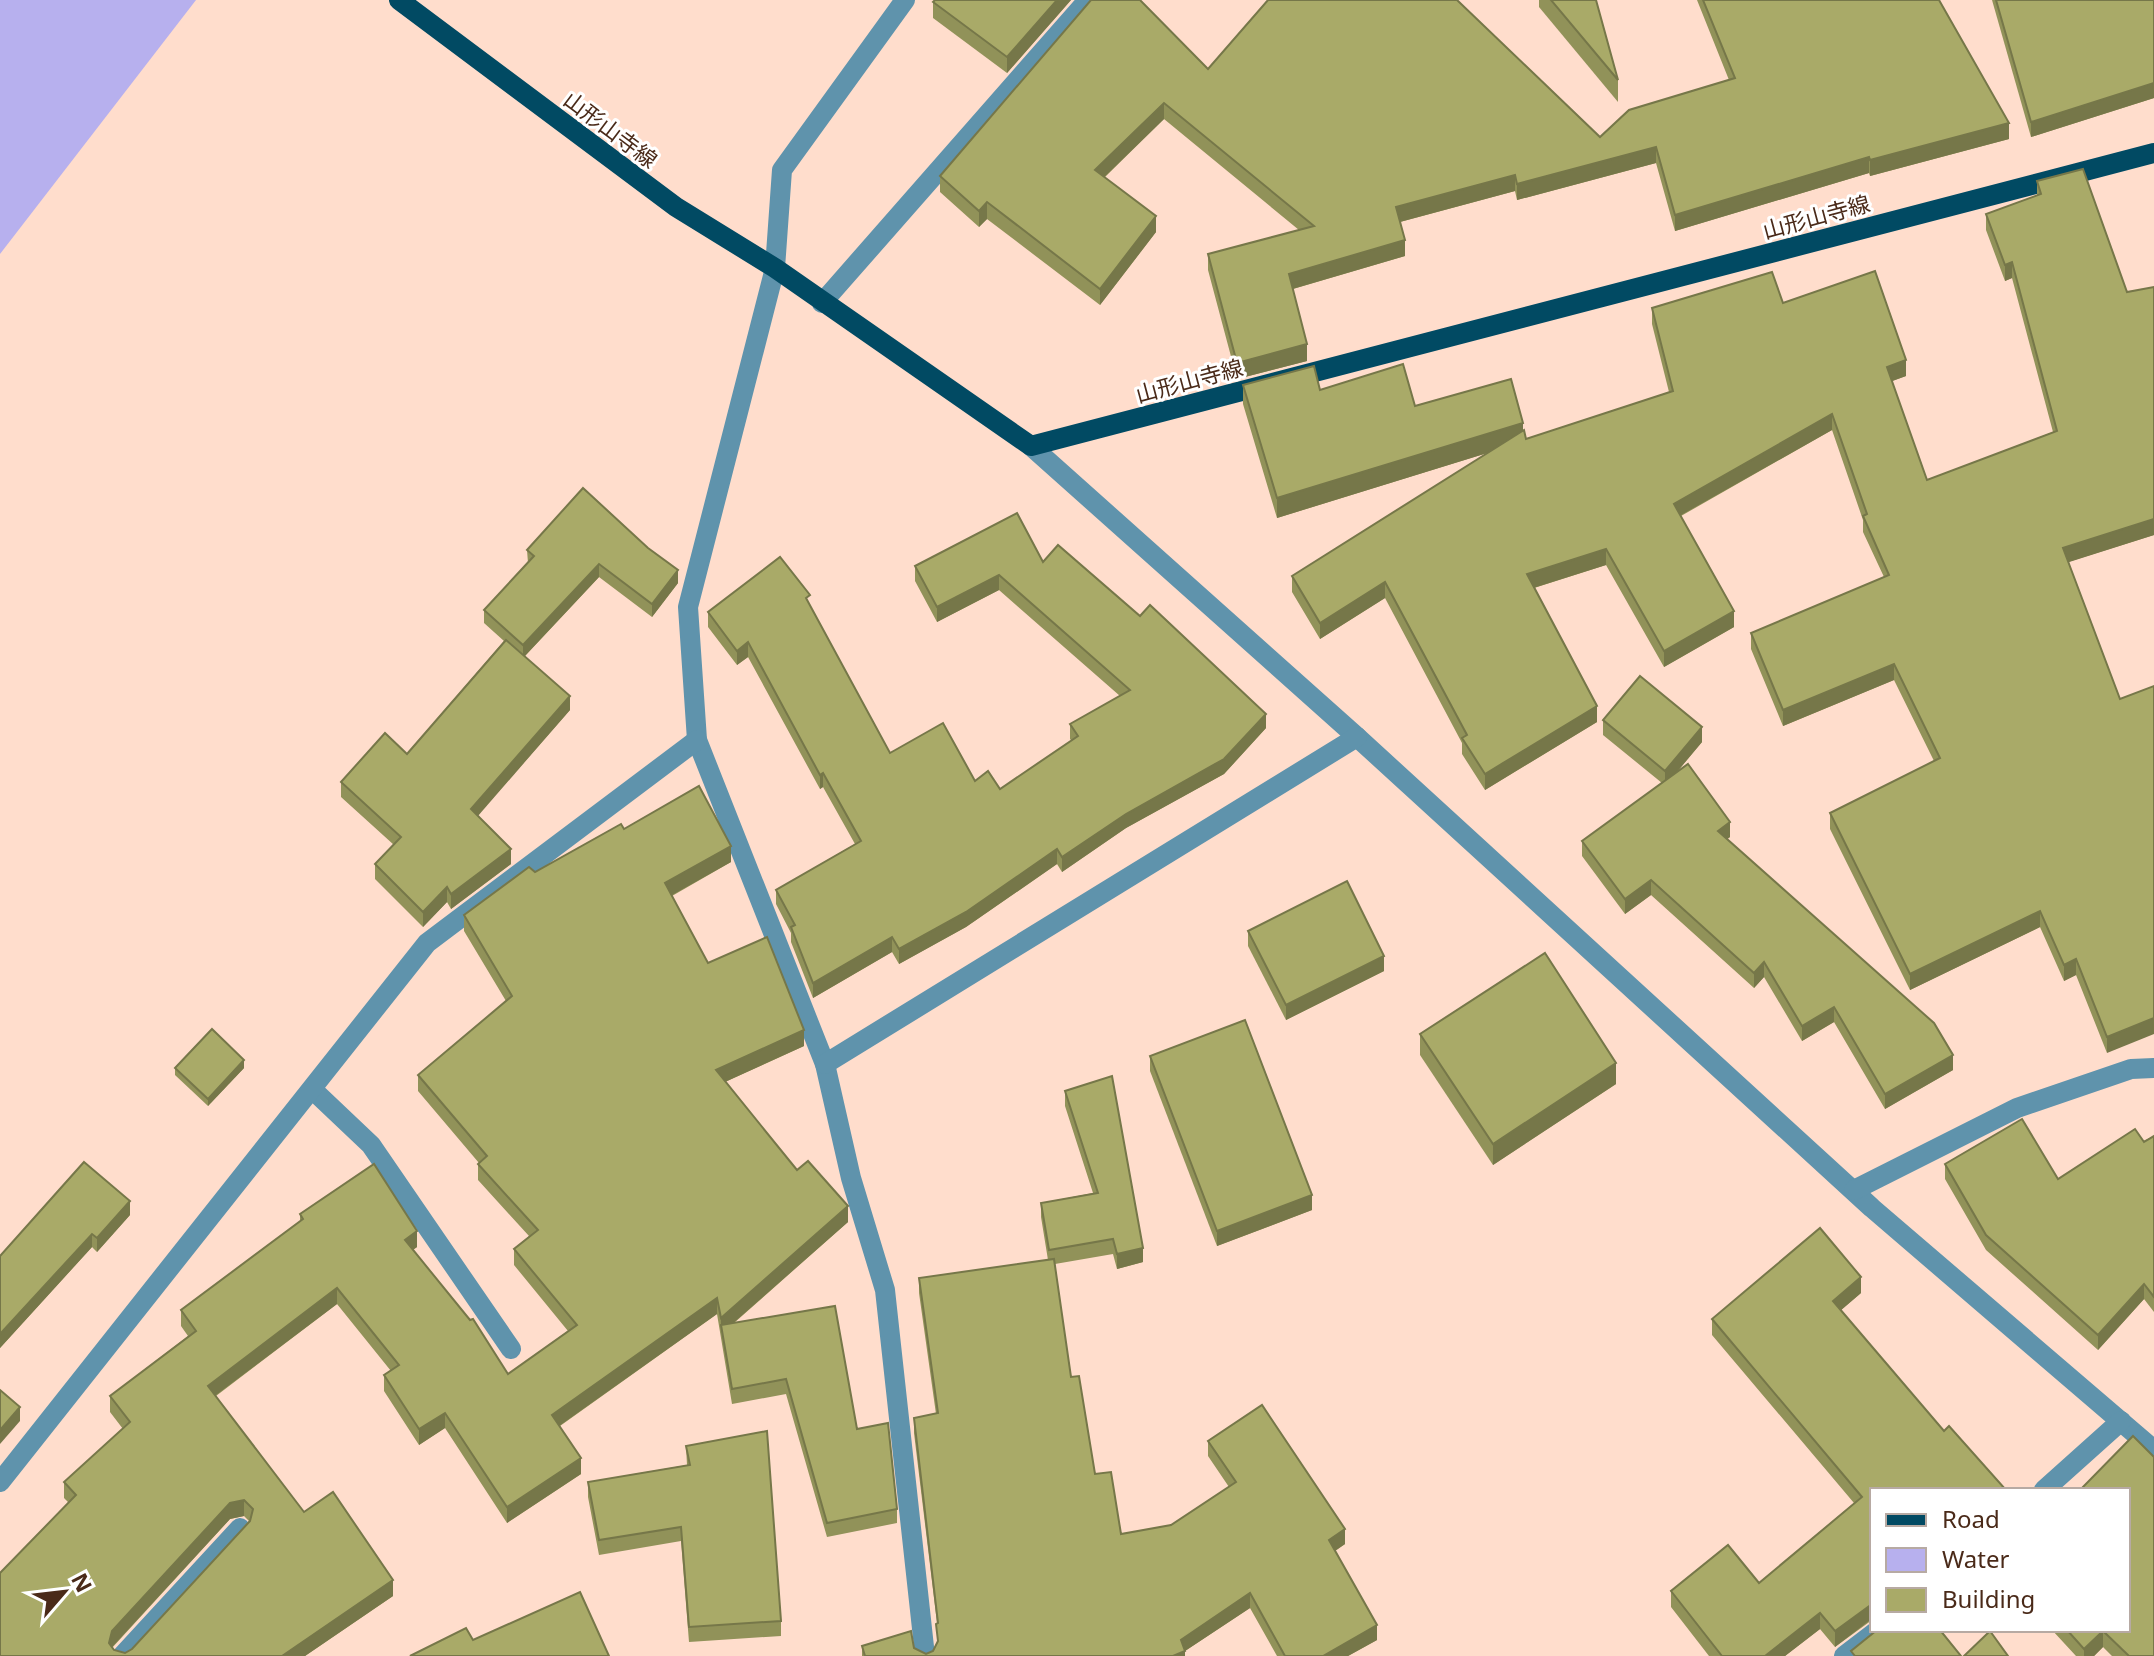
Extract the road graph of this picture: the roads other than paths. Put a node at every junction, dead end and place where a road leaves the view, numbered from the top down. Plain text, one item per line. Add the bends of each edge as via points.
1 (399, 0) edge
2 (905, 0) edge
3 (1088, 0) edge
4 (2154, 153) edge
5 (775, 268) junction
6 (822, 303) junction
7 (1031, 446) junction
8 (1357, 737) junction
9 (697, 740) junction
10 (825, 1064) junction
11 (2154, 1068) edge
12 (313, 1090) junction
13 (1854, 1190) junction
14 (511, 1349) dead end
15 (2121, 1421) junction
16 (2154, 1450) edge
17 (0, 1482) edge
18 (2046, 1488) edge
19 (240, 1528) edge
20 (1875, 1632) edge
21 (122, 1656) edge
22 (925, 1656) edge
23 (1844, 1656) edge

1 - 5 main road, 山形山寺線 via 676,207
2 - 5 street via 782,170
3 - 6 street
4 - 7 main road, 山形山寺線
5 - 6 main road, 山形山寺線
5 - 9 street via 688,607
6 - 7 main road, 山形山寺線
7 - 8 street
8 - 10 street
8 - 13 street
9 - 10 street
9 - 12 street via 427,943
10 - 22 street via 851,1178 885,1290
11 - 13 street via 2131,1069 2017,1108
12 - 14 street via 371,1145
12 - 17 street
13 - 15 street
15 - 16 street
15 - 18 street
19 - 21 street
20 - 23 street

